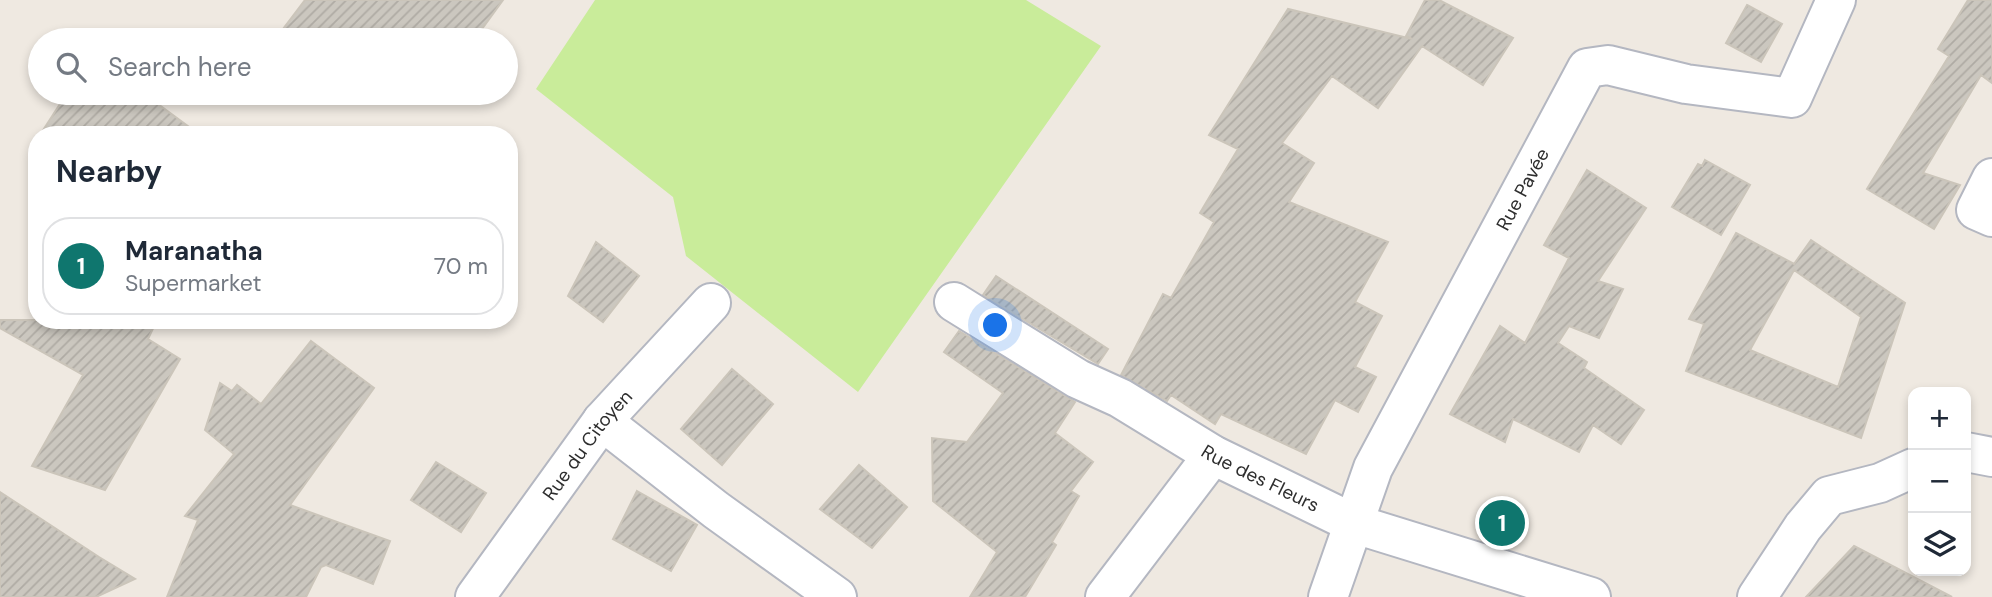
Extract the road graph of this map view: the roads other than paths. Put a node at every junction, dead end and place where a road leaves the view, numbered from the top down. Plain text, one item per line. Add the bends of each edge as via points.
1 (1836, 0) edge
2 (1992, 178) edge
3 (1992, 218) edge
4 (954, 302) dead end
5 (711, 303) dead end
6 (602, 421) junction
7 (1971, 453) edge
8 (1213, 455) junction
9 (1992, 457) edge
10 (1908, 470) edge
11 (1355, 524) junction
12 (475, 597) edge
13 (836, 597) edge
14 (1105, 597) edge
15 (1328, 597) edge
16 (1591, 597) edge
17 (1757, 597) edge

1 - 11 street, Rue Pavée via 1792,98 1686,84 1608,65 1587,68 1373,468
2 - 3 street via 1976,210
4 - 8 street, Rue des Fleurs
5 - 6 street, Rue du Citoyen
6 - 12 street, Rue du Citoyen
6 - 13 street
7 - 9 street
8 - 11 street, Rue des Fleurs
8 - 14 street
10 - 17 street via 1829,496
11 - 15 street, Rue Pavée
11 - 16 street, Rue des Fleurs

